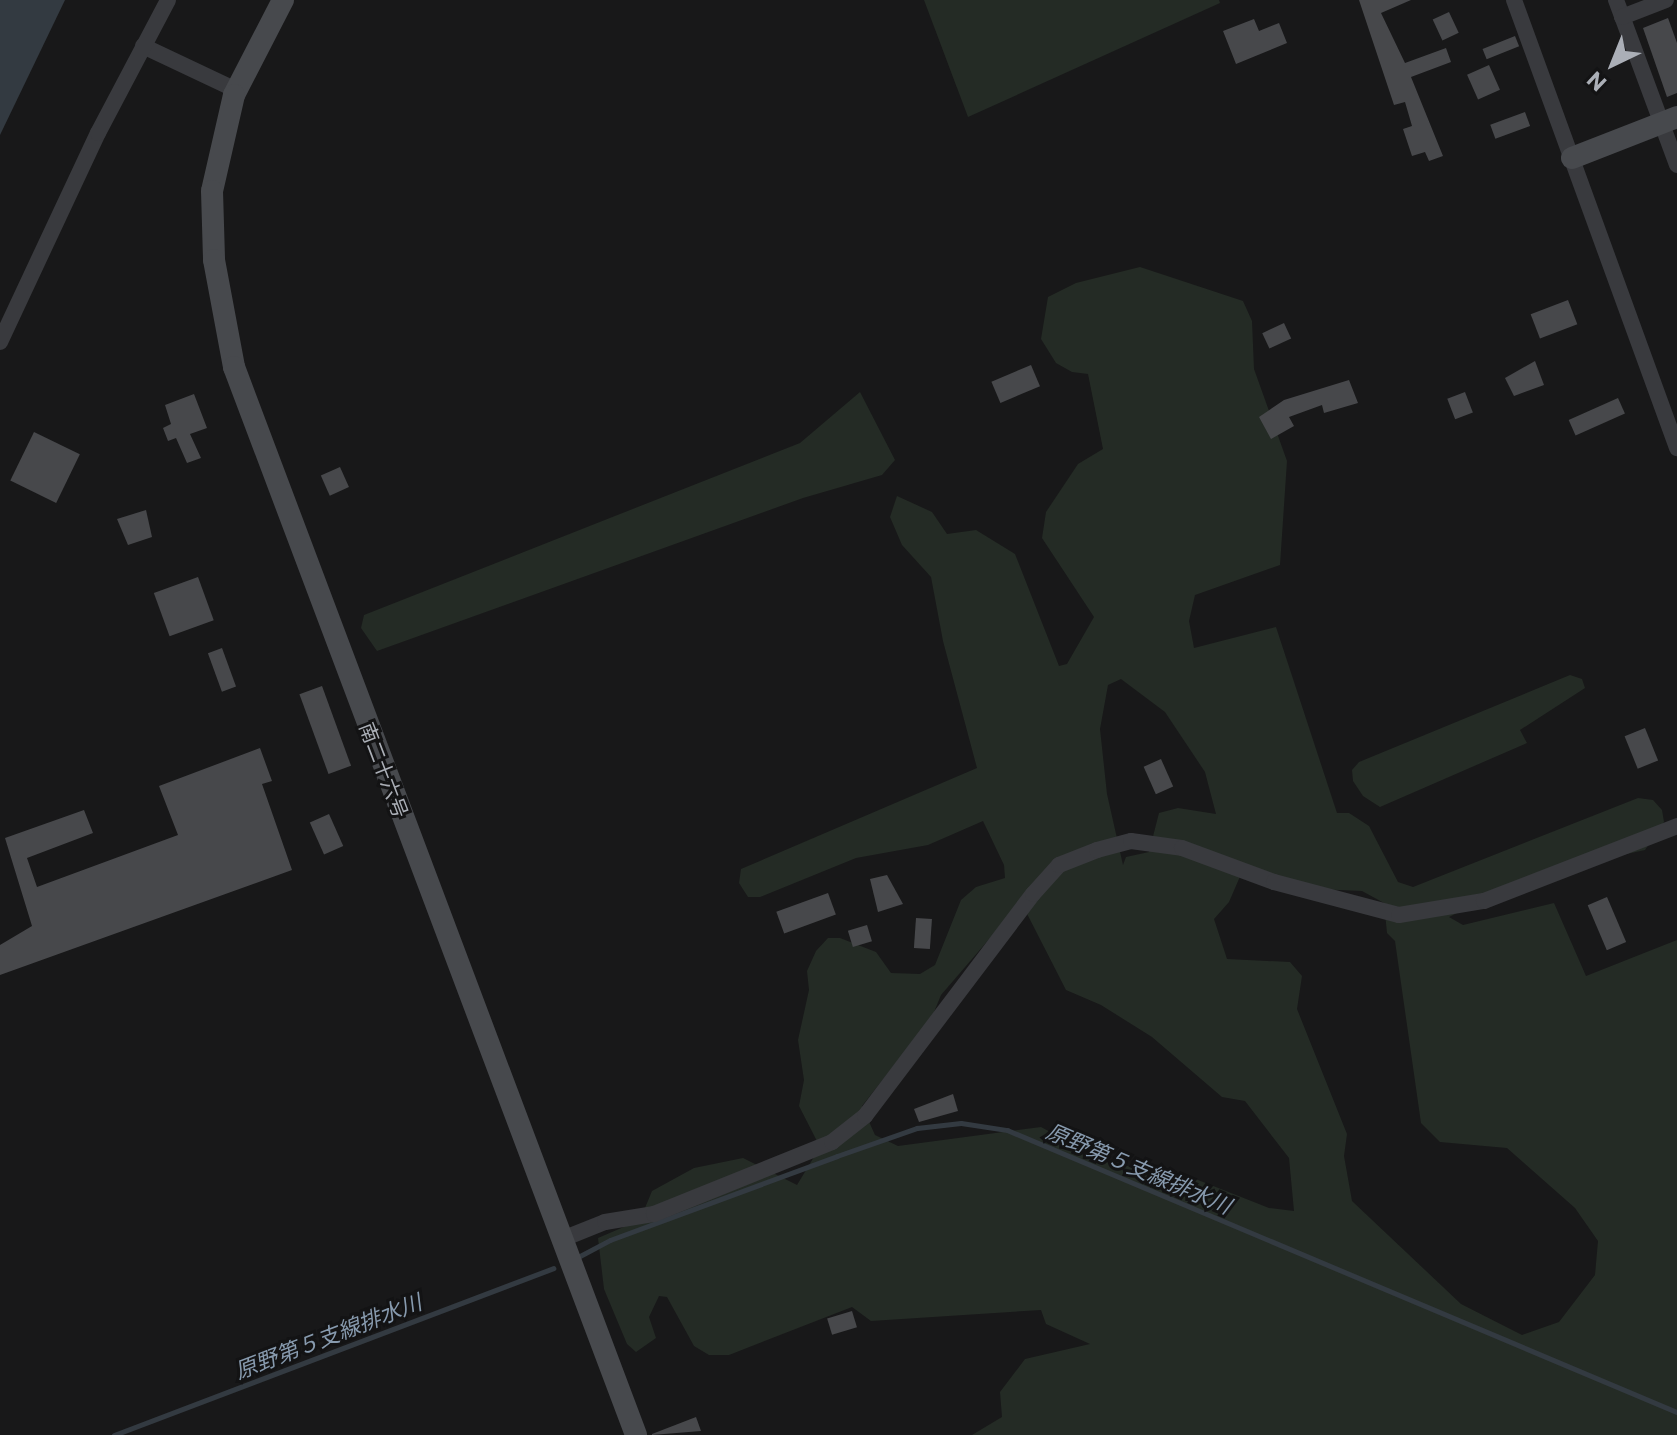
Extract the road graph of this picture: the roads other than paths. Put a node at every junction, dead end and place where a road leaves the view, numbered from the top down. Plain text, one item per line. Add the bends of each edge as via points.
1 (168, 0) edge
2 (283, 0) edge
3 (1514, 0) edge
4 (1616, 0) edge
5 (1666, 0) edge
6 (1622, 17) junction
7 (143, 46) junction
8 (236, 90) junction
9 (1669, 120) edge
10 (1572, 158) junction
11 (1677, 165) edge
12 (0, 342) edge
13 (1677, 448) edge
14 (1677, 826) edge
15 (560, 1240) junction
16 (636, 1435) edge

1 - 7 street
2 - 8 street, 南二十六号
3 - 10 street
4 - 6 street
5 - 6 street
6 - 9 street
7 - 8 street
7 - 12 street
8 - 15 street, 南二十六号 via 220,140 212,191 214,260 234,367
9 - 10 street
9 - 11 street
10 - 13 street
14 - 15 street via 1484,901 1399,915 1274,882 1182,848 1131,841 1097,850 1059,865 865,1116 832,1142 654,1214 605,1222
15 - 16 street, 南二十六号

